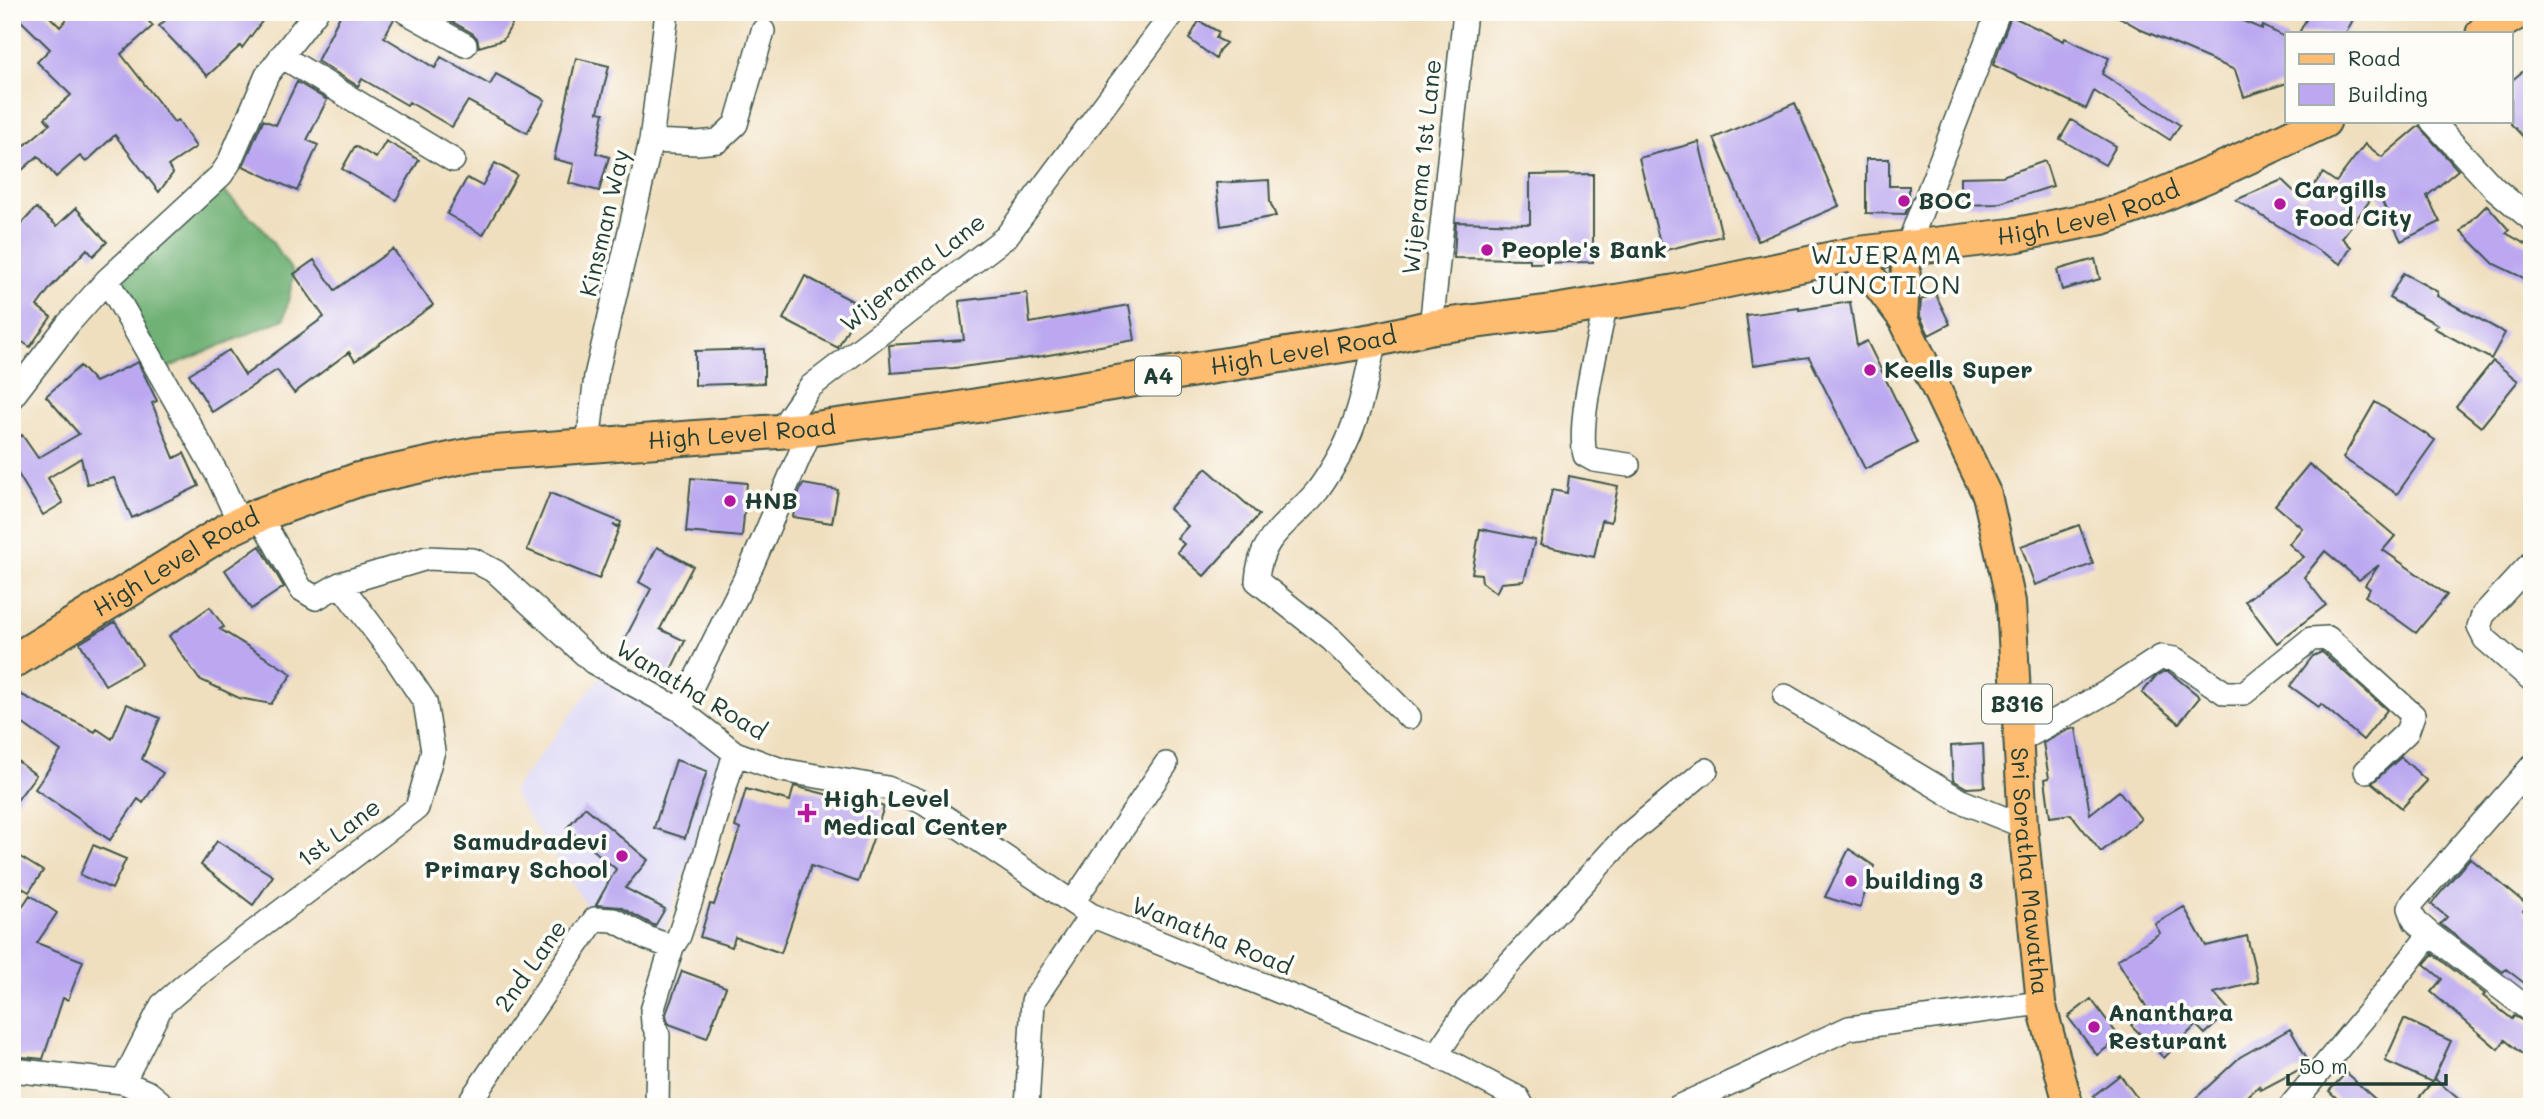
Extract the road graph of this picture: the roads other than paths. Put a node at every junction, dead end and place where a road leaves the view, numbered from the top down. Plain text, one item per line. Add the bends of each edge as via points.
1 (316, 12) edge
2 (406, 12) edge
3 (667, 12) edge
4 (1174, 12) edge
5 (1465, 12) edge
6 (1998, 12) edge
7 (2518, 12) edge
8 (763, 31) dead end
9 (2485, 32) edge
10 (465, 45) dead end
11 (281, 55) junction
12 (2322, 122) edge
13 (2433, 122) edge
14 (651, 141) junction
15 (453, 160) dead end
16 (2532, 220) edge
17 (1907, 248) junction
18 (1854, 254) junction
19 (107, 280) junction
20 (1606, 302) junction
21 (1903, 319) junction
22 (1430, 327) junction
23 (1375, 340) junction
24 (12, 397) edge
25 (811, 429) junction
26 (778, 433) junction
27 (588, 444) junction
28 (1628, 465) dead end
29 (250, 520) junction
30 (2532, 562) edge
31 (341, 584) junction
32 (12, 662) edge
33 (2532, 680) edge
34 (1785, 696) dead end
35 (680, 710) junction
36 (1409, 717) dead end
37 (2019, 741) junction
38 (736, 753) junction
39 (1166, 764) dead end
40 (2532, 766) edge
41 (1706, 770) dead end
42 (2366, 771) dead end
43 (2023, 826) junction
44 (1082, 909) junction
45 (2430, 934) junction
46 (672, 947) junction
47 (2041, 1003) junction
48 (2532, 1012) edge
49 (1436, 1055) junction
50 (12, 1070) edge
51 (123, 1082) junction
52 (166, 1107) edge
53 (466, 1107) edge
54 (657, 1107) edge
55 (1027, 1107) edge
56 (1523, 1107) edge
57 (1678, 1107) edge
58 (2069, 1107) edge
59 (2290, 1107) edge

1 - 11 street
2 - 10 street
3 - 14 street, Kinsman Way
4 - 26 street, Wijerama Lane via 1006,237 810,387
5 - 22 street, Wijerama 1st Lane
6 - 17 street
7 - 9 highway
8 - 14 street via 736,124 718,141
11 - 15 street
11 - 19 street via 220,175
12 - 17 highway, High Level Road / A4 via 2104,217 2015,235
13 - 16 street via 2494,188
14 - 27 street, Kinsman Way via 596,376
17 - 18 highway, High Level Road / A4
17 - 21 main road, Sri Soratha Mawatha / B316
18 - 20 highway, High Level Road / A4
18 - 21 main road, Sri Soratha Mawatha / B316
19 - 24 street
19 - 29 street via 217,474
20 - 22 highway, High Level Road / A4
20 - 28 street via 1583,444 1585,455 1594,460
21 - 37 main road, Sri Soratha Mawatha / B316 via 1987,495 2011,602
22 - 23 highway, High Level Road / A4
23 - 25 highway, High Level Road / A4
23 - 36 street via 1356,419 1341,453 1317,491 1264,548 1257,581 1332,640
25 - 26 highway, High Level Road / A4
25 - 35 street via 752,565
26 - 27 highway, High Level Road / A4
27 - 29 highway, High Level Road / A4 via 475,454 360,479
29 - 31 street, Wanatha Road via 301,589 316,598
29 - 32 highway, High Level Road / A4
30 - 33 street via 2483,615 2479,626 2485,639
31 - 35 street, Wanatha Road via 427,558 473,560 496,572 593,662
31 - 51 street, 1st Lane via 425,702 433,751 416,808 162,1005
34 - 43 street via 1961,801
35 - 38 street, Wanatha Road
37 - 42 street via 2161,657 2175,659 2225,693 2244,694 2311,639 2328,638 2413,715 2407,732
37 - 43 main road, Sri Soratha Mawatha / B316
38 - 44 street, Wanatha Road via 781,770 887,788 924,803
38 - 46 street
39 - 44 street
40 - 45 street via 2413,902 2410,908 2415,921
41 - 49 street via 1625,837 1466,1011
43 - 47 main road, Sri Soratha Mawatha / B316
44 - 49 street, Wanatha Road
44 - 55 street via 1033,1001
45 - 48 street
45 - 59 street
46 - 53 street, 2nd Lane via 614,920 595,919
46 - 54 street via 652,1011 659,1035
47 - 57 street via 1849,1028
47 - 58 main road, Sri Soratha Mawatha / B316
49 - 56 street, Wanatha Road via 1518,1098
50 - 51 street
51 - 52 street via 149,1093

